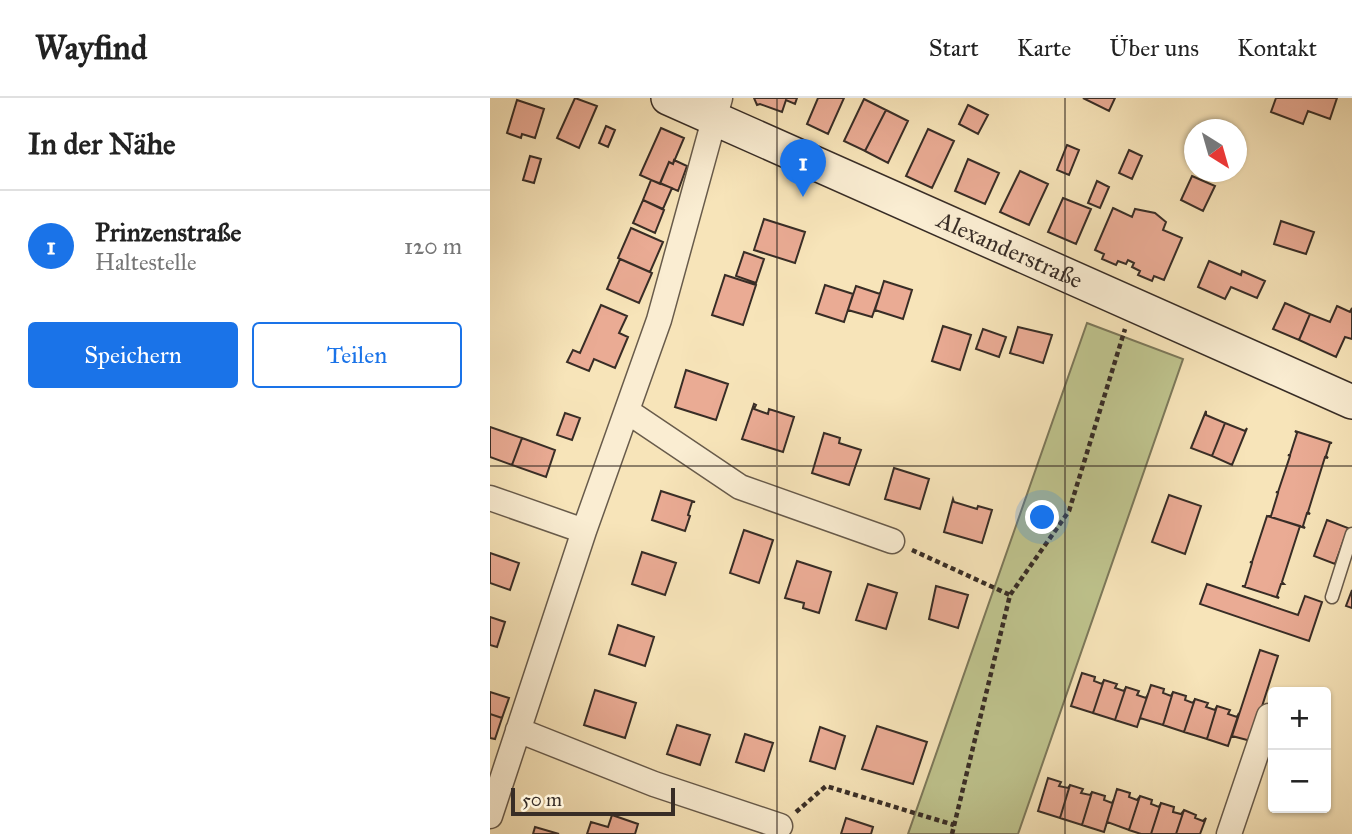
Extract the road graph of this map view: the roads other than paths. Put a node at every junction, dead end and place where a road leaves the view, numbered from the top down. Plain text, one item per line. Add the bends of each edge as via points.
1 (668, 98) edge
2 (717, 108) edge
3 (1352, 402) edge
4 (626, 411) junction
5 (490, 498) edge
6 (584, 531) junction
7 (1352, 534) edge
8 (892, 541) road end
9 (1332, 597) dead end
10 (1268, 719) edge
11 (518, 730) junction
12 (490, 816) edge
13 (780, 826) road end
14 (1229, 834) edge

1 - 2 street, Alexanderstraße
2 - 3 street, Alexanderstraße via 1133,305
2 - 4 street via 659,320
4 - 6 street
4 - 8 street via 740,487
5 - 6 street
6 - 11 street
7 - 9 lane
10 - 14 street
11 - 12 street
11 - 13 street via 654,784

